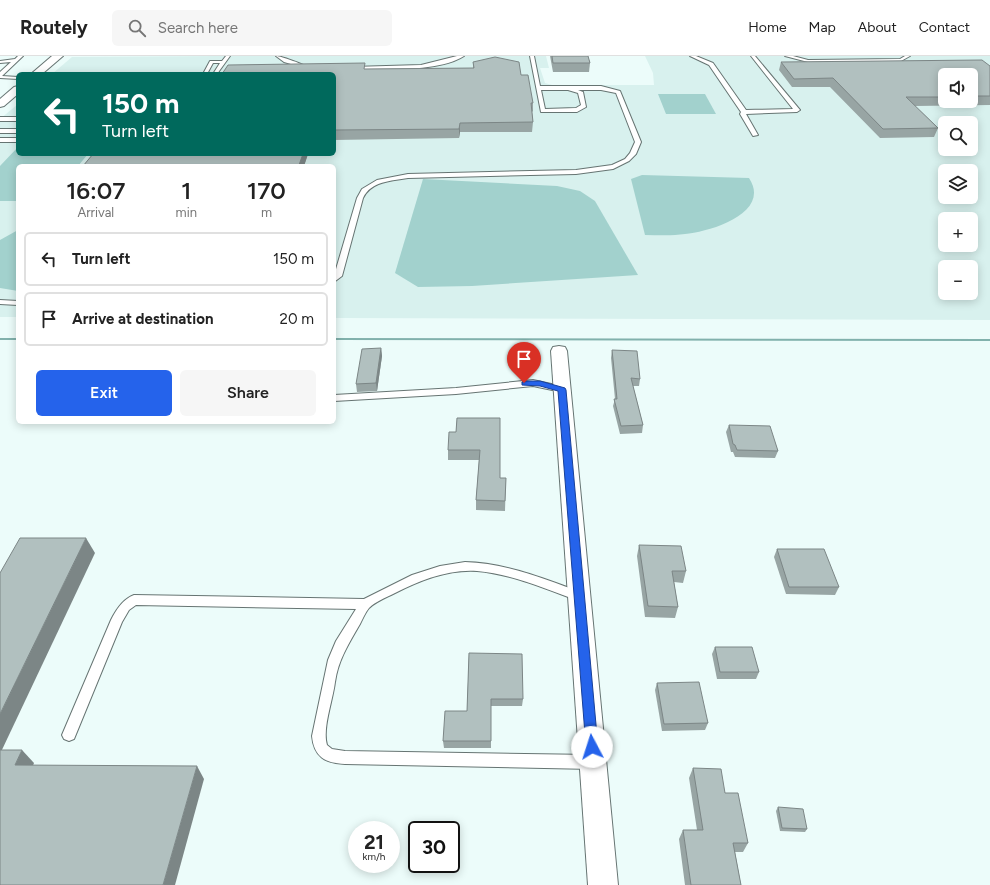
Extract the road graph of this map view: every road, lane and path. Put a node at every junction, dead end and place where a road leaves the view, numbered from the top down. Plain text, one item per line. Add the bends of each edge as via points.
1 (21, 56) edge
2 (58, 56) edge
3 (228, 56) edge
4 (278, 56) edge
5 (462, 56) edge
6 (532, 56) edge
7 (692, 56) edge
8 (753, 56) edge
9 (787, 56) edge
10 (908, 56) edge
11 (16, 60) junction
12 (0, 62) edge
13 (224, 62) junction
14 (315, 68) edge
15 (346, 68) edge
16 (38, 72) edge
17 (204, 72) edge
18 (217, 72) edge
19 (0, 76) edge
20 (16, 78) edge
21 (538, 88) junction
22 (569, 88) junction
23 (16, 91) edge
24 (0, 104) edge
25 (744, 112) junction
26 (0, 119) edge
27 (10, 119) junction
28 (16, 119) edge
29 (0, 130) edge
30 (16, 131) edge
31 (755, 135) dead end
32 (0, 140) edge
33 (16, 140) edge
34 (336, 278) edge
35 (0, 302) edge
36 (16, 303) edge
37 (559, 352) dead end
38 (562, 390) junction
39 (336, 398) edge
40 (579, 596) junction
41 (366, 604) junction
42 (68, 734) dead end
43 (593, 762) junction
44 (603, 885) edge

1 - 11 lane
2 - 16 street
3 - 13 lane
4 - 14 lane via 308,68
5 - 15 lane via 418,68
6 - 21 lane
7 - 25 lane via 711,64
8 - 25 lane via 797,110
9 - 10 lane via 808,61 901,60
11 - 12 lane
11 - 19 lane
13 - 17 lane via 212,62
13 - 18 lane
19 - 20 lane
21 - 22 lane
21 - 22 lane via 544,111 577,110 584,106 580,92
22 - 34 lane via 600,88 618,92 638,142 627,160 613,166 576,172 408,176 379,181 364,190 360,198
23 - 24 street
25 - 31 lane
26 - 27 lane
27 - 28 lane
27 - 29 lane
29 - 30 lane
32 - 33 lane
35 - 36 lane
37 - 38 street
38 - 39 lane via 533,383 456,391
38 - 40 street
40 - 41 lane via 505,571 462,567 431,572 403,583
40 - 43 street
41 - 42 lane via 134,600 125,607 116,620
41 - 43 lane via 337,648 318,732 323,751 333,756 352,758
43 - 44 street

